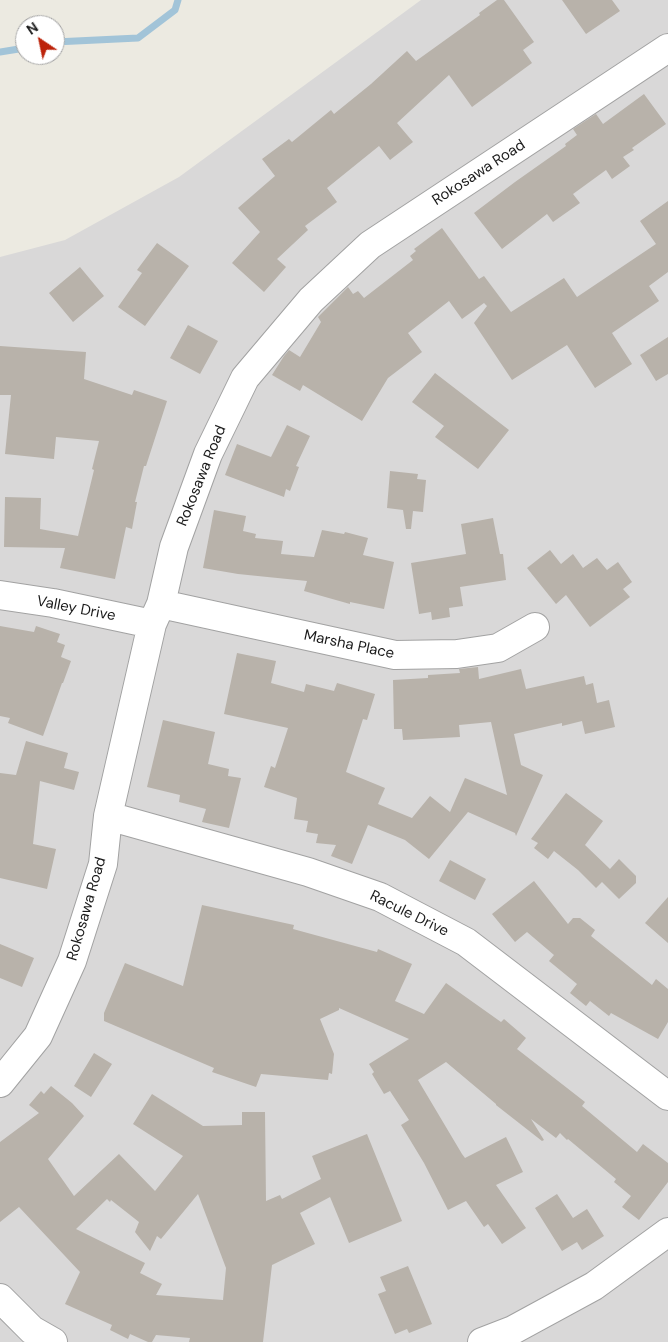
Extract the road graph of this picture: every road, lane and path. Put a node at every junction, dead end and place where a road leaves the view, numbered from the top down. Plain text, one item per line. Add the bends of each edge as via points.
1 (668, 48) edge
2 (0, 595) edge
3 (156, 614) junction
4 (535, 627) dead end
5 (108, 816) junction
6 (0, 1083) edge
7 (668, 1096) edge
8 (668, 1232) edge
9 (0, 1298) edge
10 (53, 1342) edge
11 (482, 1342) edge

1 - 3 street, Rokosawa Road via 370,245 311,300 245,378 208,454 174,547
2 - 3 street, Valley Drive
3 - 4 street, Marsha Place via 395,655 457,654 498,648
3 - 5 street, Rokosawa Road
5 - 6 street, Rokosawa Road via 102,864 72,961 38,1036
5 - 7 street, Racule Drive via 308,872 380,897 466,942
8 - 11 street via 594,1286 513,1330
9 - 10 street via 32,1330

